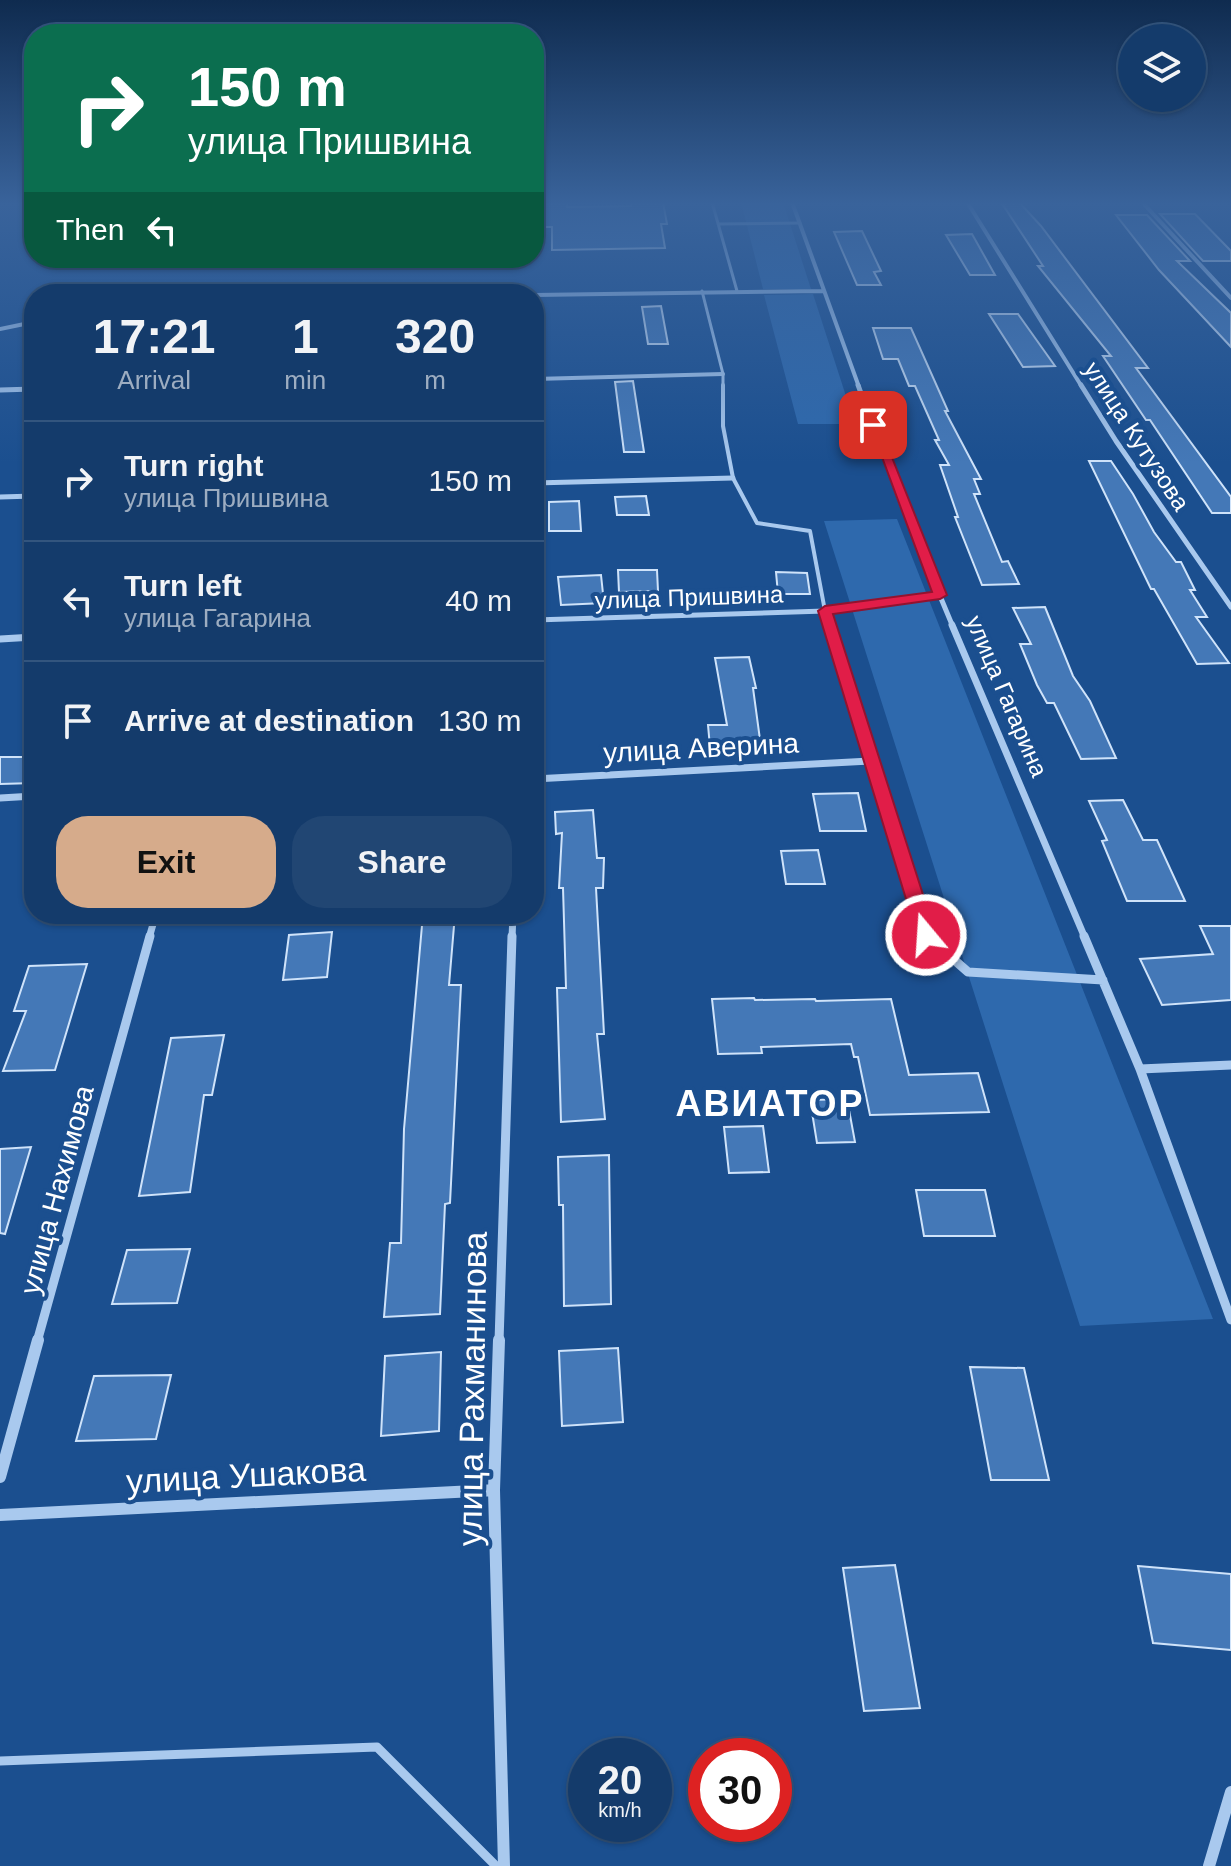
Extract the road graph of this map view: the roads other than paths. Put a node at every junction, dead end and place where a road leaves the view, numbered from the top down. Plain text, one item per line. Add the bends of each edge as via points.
1 (1021, 289) edge
2 (702, 291) junction
3 (737, 291) joint
4 (824, 291) joint
5 (544, 295) edge
6 (24, 324) edge
7 (0, 329) edge
8 (723, 374) junction
9 (544, 379) edge
10 (24, 389) edge
11 (0, 390) edge
12 (733, 478) junction
13 (544, 483) edge
14 (24, 496) edge
15 (0, 497) edge
16 (940, 595) junction
17 (1231, 607) edge
18 (825, 611) junction
19 (544, 620) edge
20 (24, 638) edge
21 (0, 639) edge
22 (870, 761) junction
23 (544, 778) edge
24 (24, 797) edge
25 (0, 798) edge
26 (153, 924) edge
27 (513, 924) edge
28 (1103, 980) junction
29 (1231, 1065) edge
30 (1140, 1069) junction
31 (1231, 1320) edge
32 (0, 1477) edge
33 (494, 1490) junction
34 (0, 1515) edge
35 (0, 1761) edge
36 (1231, 1792) edge
37 (496, 1866) edge
38 (504, 1866) edge
39 (1209, 1866) edge

1 - 17 street, улица Кутузова via 1116,441
2 - 3 street
2 - 5 street
2 - 8 lane
3 - 4 street
4 - 16 street, улица Гагарина
6 - 7 street
8 - 9 street
8 - 12 lane via 723,426
10 - 11 street
12 - 13 street
12 - 18 lane via 757,523 810,531
14 - 15 street
16 - 18 street, улица Пришвина
16 - 28 street, улица Гагарина
18 - 19 street, улица Пришвина
18 - 22 street
20 - 21 street
22 - 23 street, улица Аверина
22 - 28 street via 926,935 968,972
24 - 25 street
26 - 32 street, улица Нахимова
27 - 33 street, улица Рахманинова
28 - 30 street, улица Гагарина
29 - 30 street
30 - 31 street, улица Гагарина
33 - 34 street, улица Ушакова
33 - 38 street, улица Рахманинова
35 - 37 lane via 377,1747
36 - 39 street

